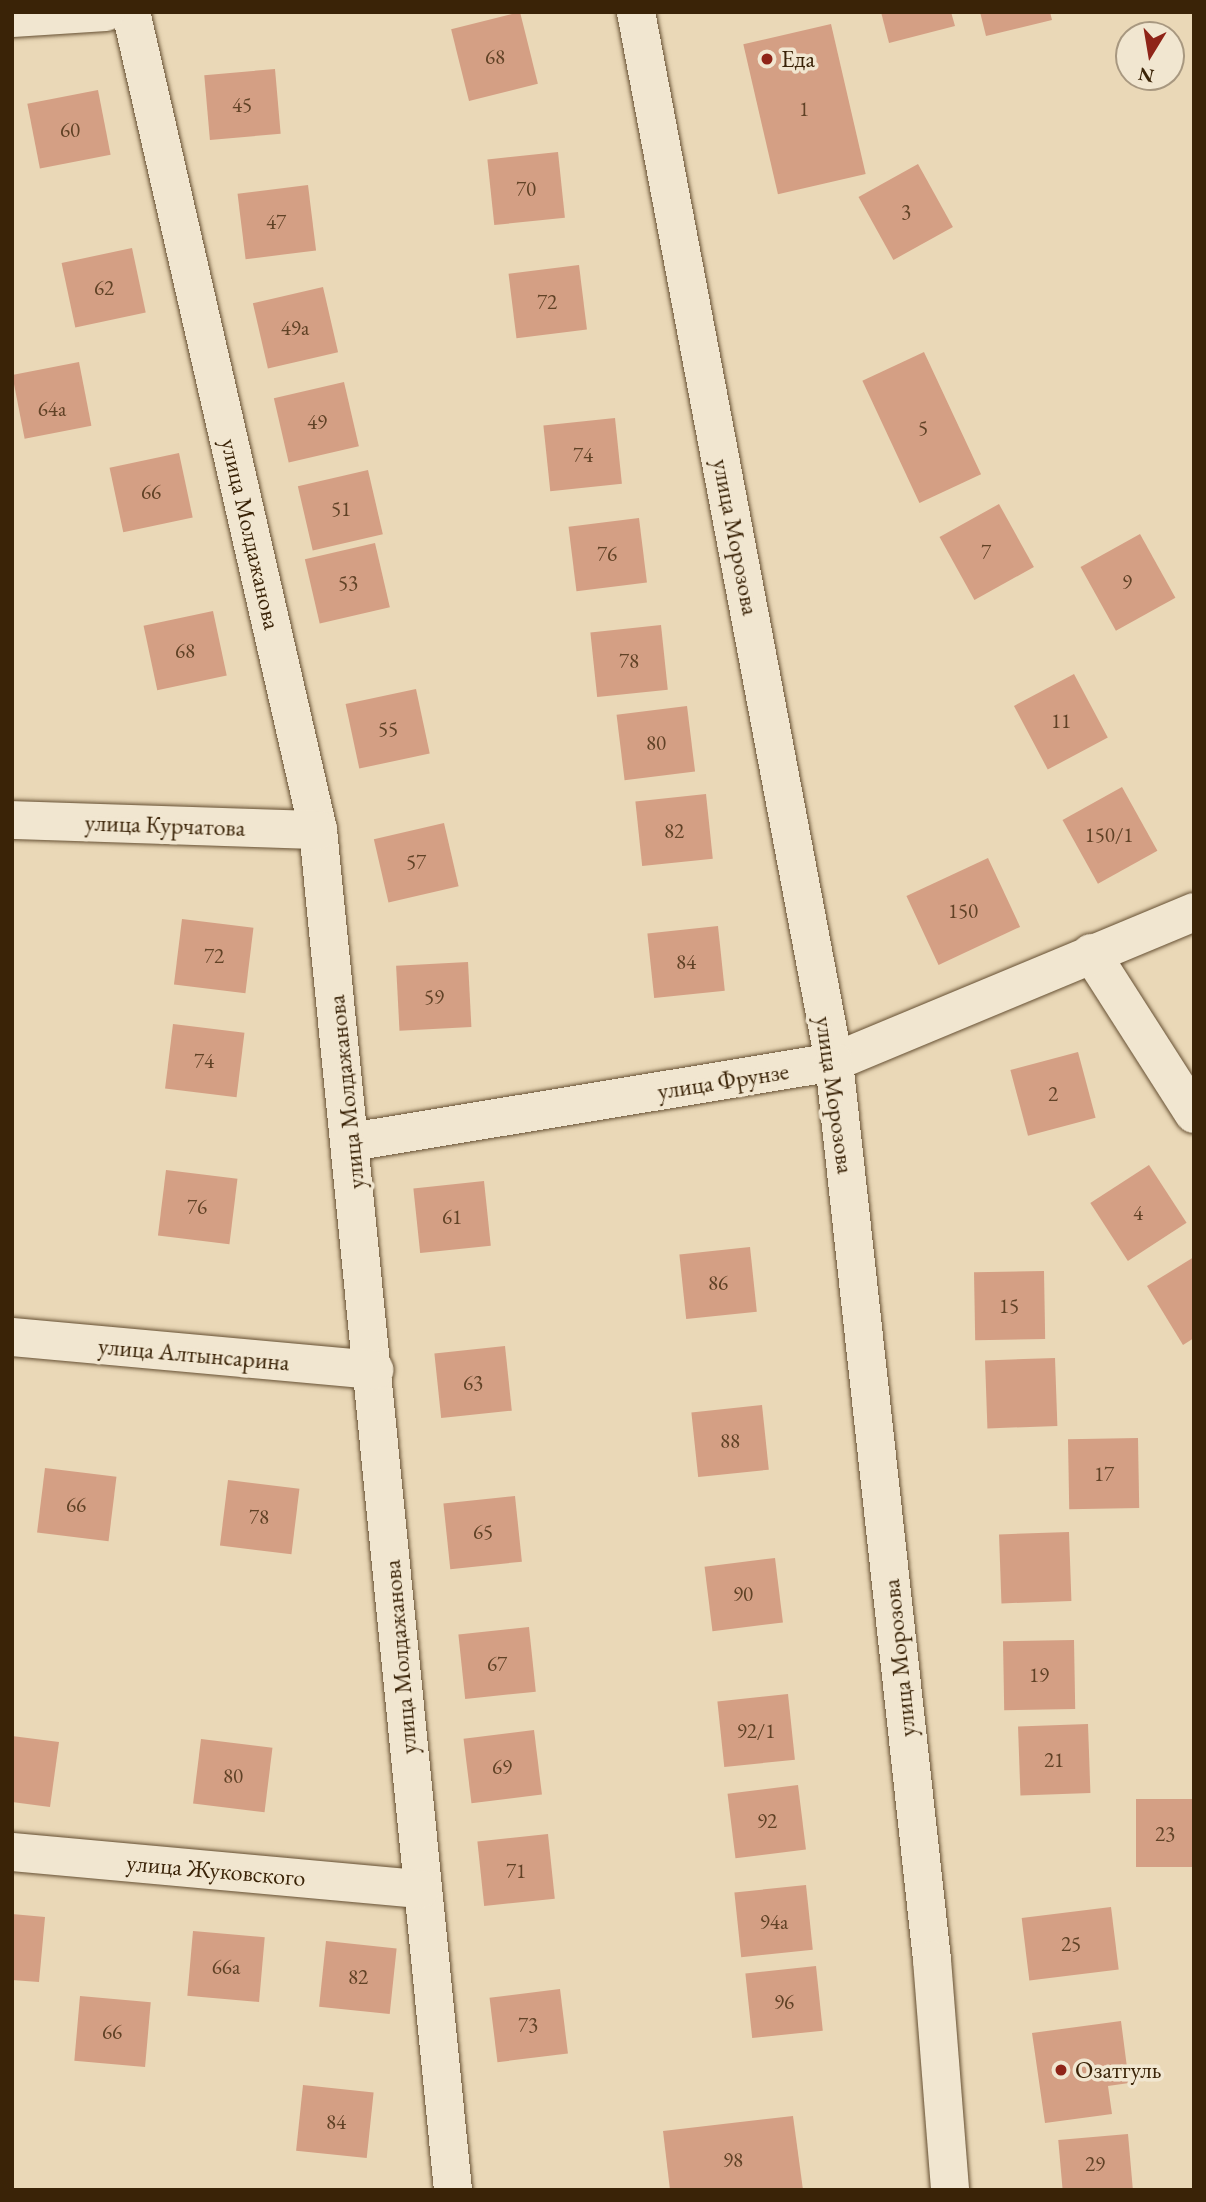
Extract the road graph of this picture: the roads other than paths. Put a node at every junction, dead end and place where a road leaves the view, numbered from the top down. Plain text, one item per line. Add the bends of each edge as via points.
1 (106, 12) edge
2 (131, 12) edge
3 (636, 12) edge
4 (12, 18) edge
5 (12, 820) edge
6 (318, 830) junction
7 (1194, 912) edge
8 (1091, 953) junction
9 (834, 1062) junction
10 (1194, 1114) edge
11 (351, 1142) junction
12 (12, 1337) edge
13 (375, 1370) junction
14 (12, 1852) edge
15 (420, 1889) junction
16 (453, 2190) edge
17 (950, 2190) edge

1 - 4 street
2 - 6 street, улица Молдажанова
3 - 9 street, улица Морозова
5 - 6 street, улица Курчатова
6 - 11 street, улица Молдажанова
7 - 8 street, улица Фрунзе
8 - 9 street, улица Фрунзе
8 - 10 street
9 - 11 street, улица Фрунзе
9 - 17 street, улица Морозова via 931,1947
11 - 13 street, улица Молдажанова
12 - 13 street, улица Алтынсарина
13 - 15 street, улица Молдажанова
14 - 15 street, улица Жуковского
15 - 16 street, улица Молдажанова

